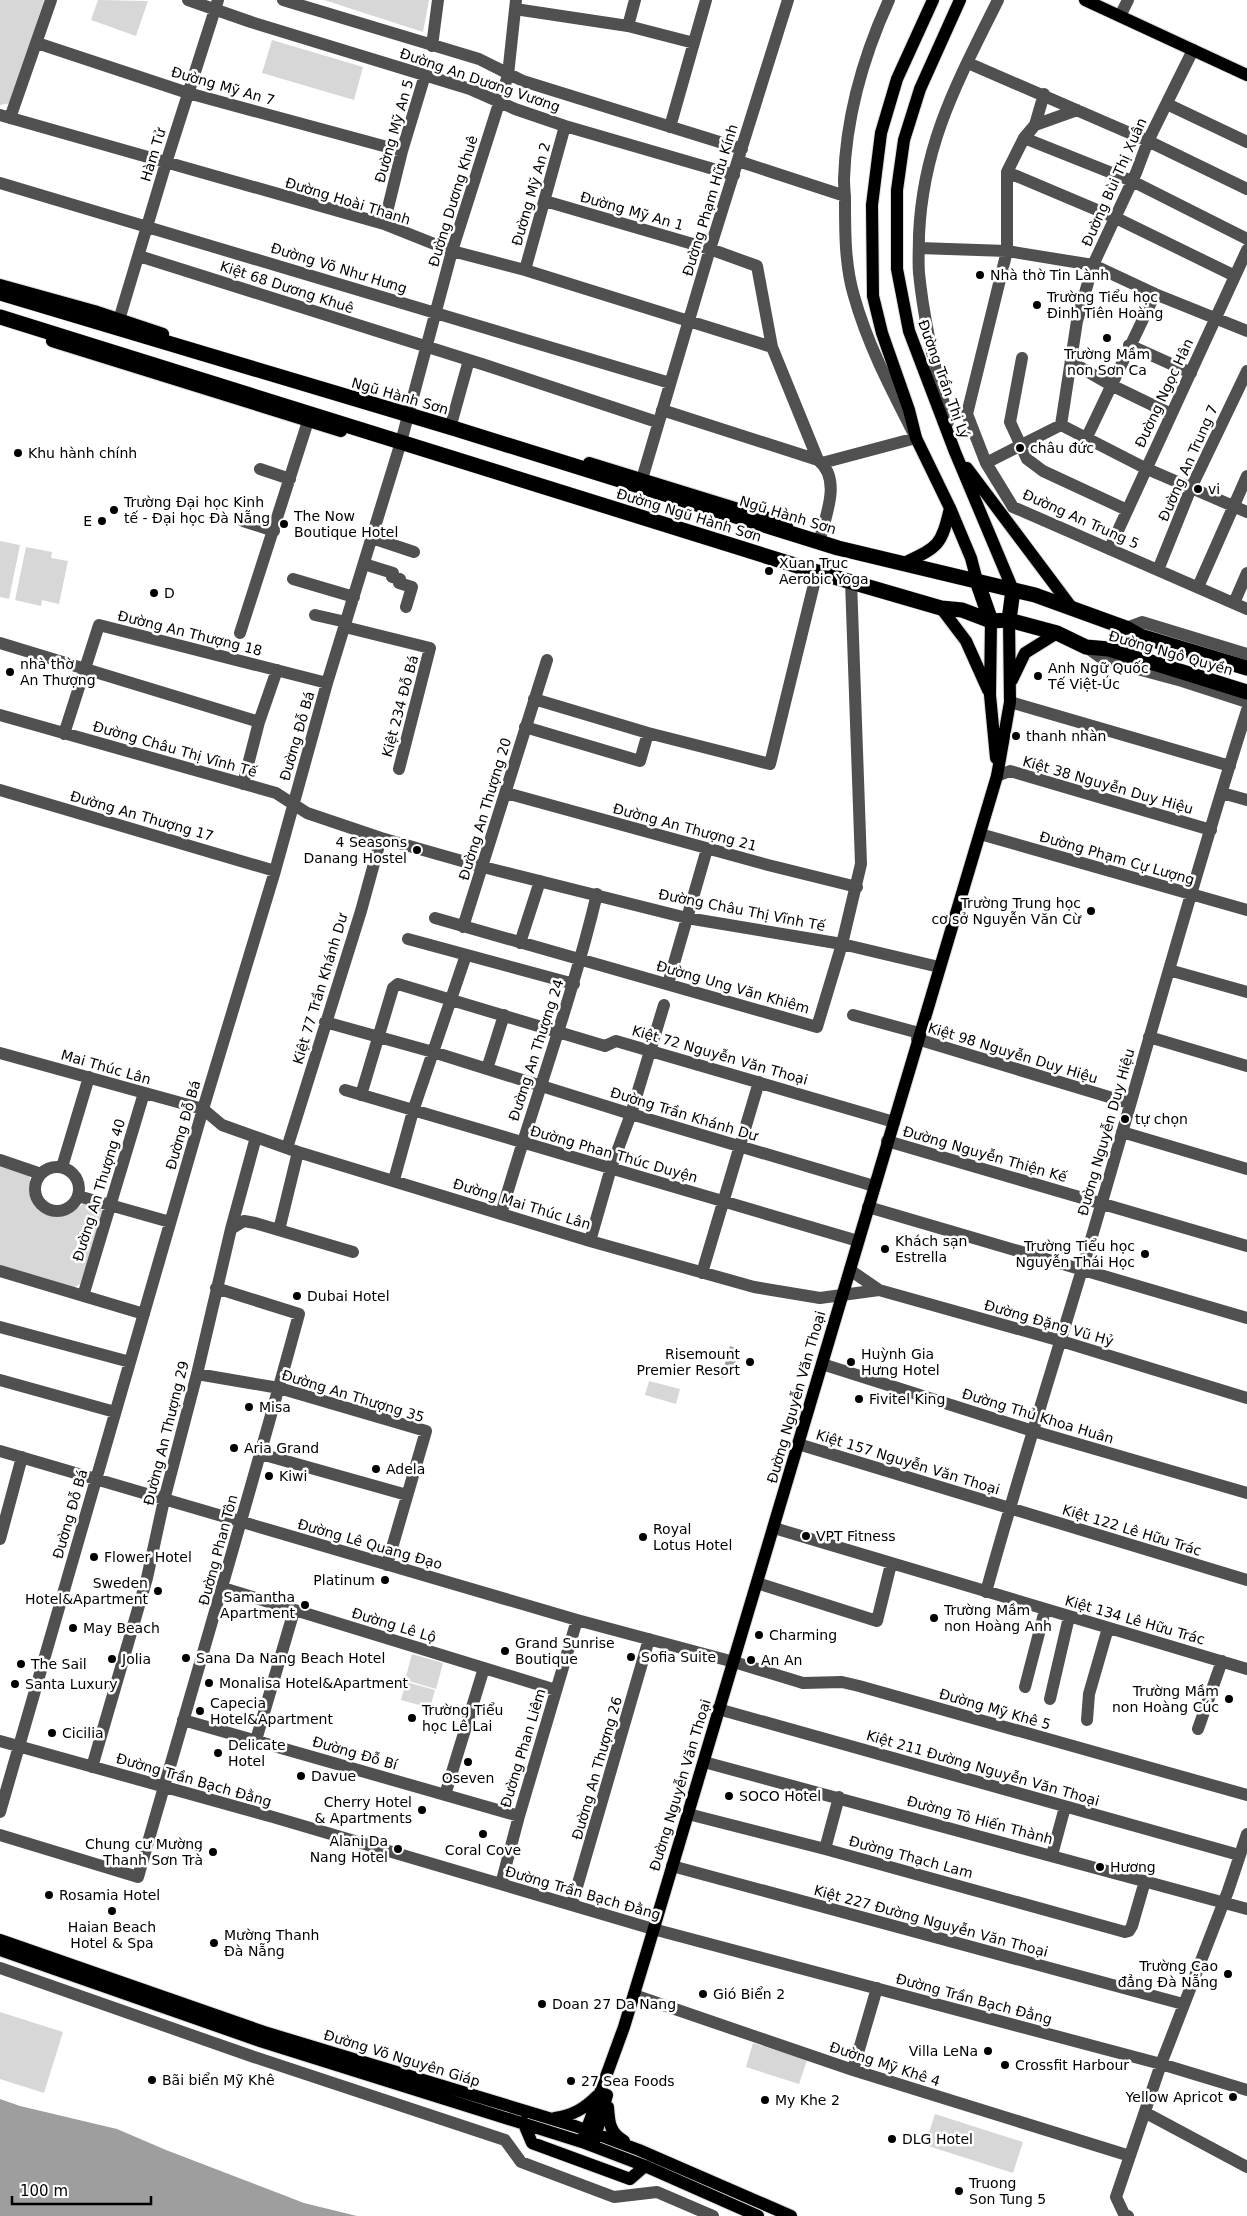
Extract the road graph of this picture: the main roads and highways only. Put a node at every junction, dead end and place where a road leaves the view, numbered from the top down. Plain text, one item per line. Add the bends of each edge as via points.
1 (934, 0) edge
2 (960, 0) edge
3 (1085, 0) edge
4 (1247, 75) edge
5 (0, 285) edge
6 (0, 293) edge
7 (0, 317) edge
8 (0, 324) edge
9 (118, 324) junction
10 (108, 355) junction
11 (408, 412) junction
12 (309, 418) junction
13 (400, 444) junction
14 (955, 452) junction
15 (950, 508) junction
16 (838, 548) junction
17 (902, 564) junction
18 (977, 581) junction
19 (1013, 590) junction
20 (941, 608) junction
21 (1072, 608) junction
22 (1009, 620) junction
23 (990, 621) junction
24 (1057, 633) junction
25 (1247, 668) edge
26 (1010, 684) junction
27 (1247, 692) edge
28 (990, 694) junction
29 (997, 776) junction
30 (0, 1940) edge
31 (0, 1950) edge
32 (604, 2093) junction
33 (525, 2117) junction
34 (550, 2118) junction
35 (590, 2138) junction
36 (639, 2150) junction
37 (645, 2166) junction
38 (758, 2216) edge
39 (791, 2216) edge

1 - 15 main road via 897,79 882,133 872,205 873,296 916,438
2 - 14 main road, Đường Trần Thị Lý via 920,89 906,133 896,218 897,270 909,331
3 - 4 main road
5 - 9 main road, Ngũ Hành Sơn
6 - 9 highway, Ngũ Hành Sơn
7 - 10 highway
8 - 10 main road
9 - 11 highway, Ngũ Hành Sơn
10 - 12 highway
11 - 16 highway, Ngũ Hành Sơn
11 - 16 main road, Ngũ Hành Sơn via 452,421 821,535
12 - 13 main road
12 - 13 highway, Đường Ngũ Hành Sơn via 379,435
13 - 20 highway, Đường Ngũ Hành Sơn via 816,575 851,581
14 - 19 main road, Đường Trần Thị Lý
14 - 21 main road
15 - 17 main road via 944,534 932,550
15 - 18 main road
16 - 17 highway
17 - 18 highway
18 - 19 highway, Đường Ngô Quyền
18 - 23 highway
19 - 21 highway, Đường Ngô Quyền
19 - 22 highway
20 - 23 highway, Đường Ngũ Hành Sơn via 962,610
20 - 28 main road via 966,641
21 - 25 highway, Đường Ngô Quyền via 1140,636
22 - 23 highway, Đường Ngô Quyền
22 - 24 highway, Đường Ngô Quyền
22 - 26 main road, Đường Nguyễn Văn Thoại
23 - 28 main road, Đường Nguyễn Văn Thoại
24 - 26 main road via 1025,653
24 - 27 highway, Đường Ngô Quyền via 1086,647 1109,649
26 - 29 main road, Đường Nguyễn Văn Thoại via 1010,702
28 - 29 main road, Đường Nguyễn Văn Thoại
29 - 32 main road, Đường Nguyễn Văn Thoại
30 - 33 main road, Đường Võ Nguyên Giáp via 256,2030
31 - 33 main road, Đường Võ Nguyên Giáp via 260,2041
32 - 34 main road via 570,2116
32 - 35 main road, Đường Nguyễn Văn Thoại
32 - 36 main road via 614,2135
33 - 34 main road, Đường Võ Nguyên Giáp
33 - 35 main road, Đường Võ Nguyên Giáp
33 - 37 main road via 532,2142 630,2180
34 - 35 main road, Đường Võ Nguyên Giáp
35 - 36 main road, Đường Võ Nguyên Giáp
35 - 37 main road, Đường Võ Nguyên Giáp
36 - 39 main road, Đường Võ Nguyên Giáp
37 - 38 main road, Đường Võ Nguyên Giáp

